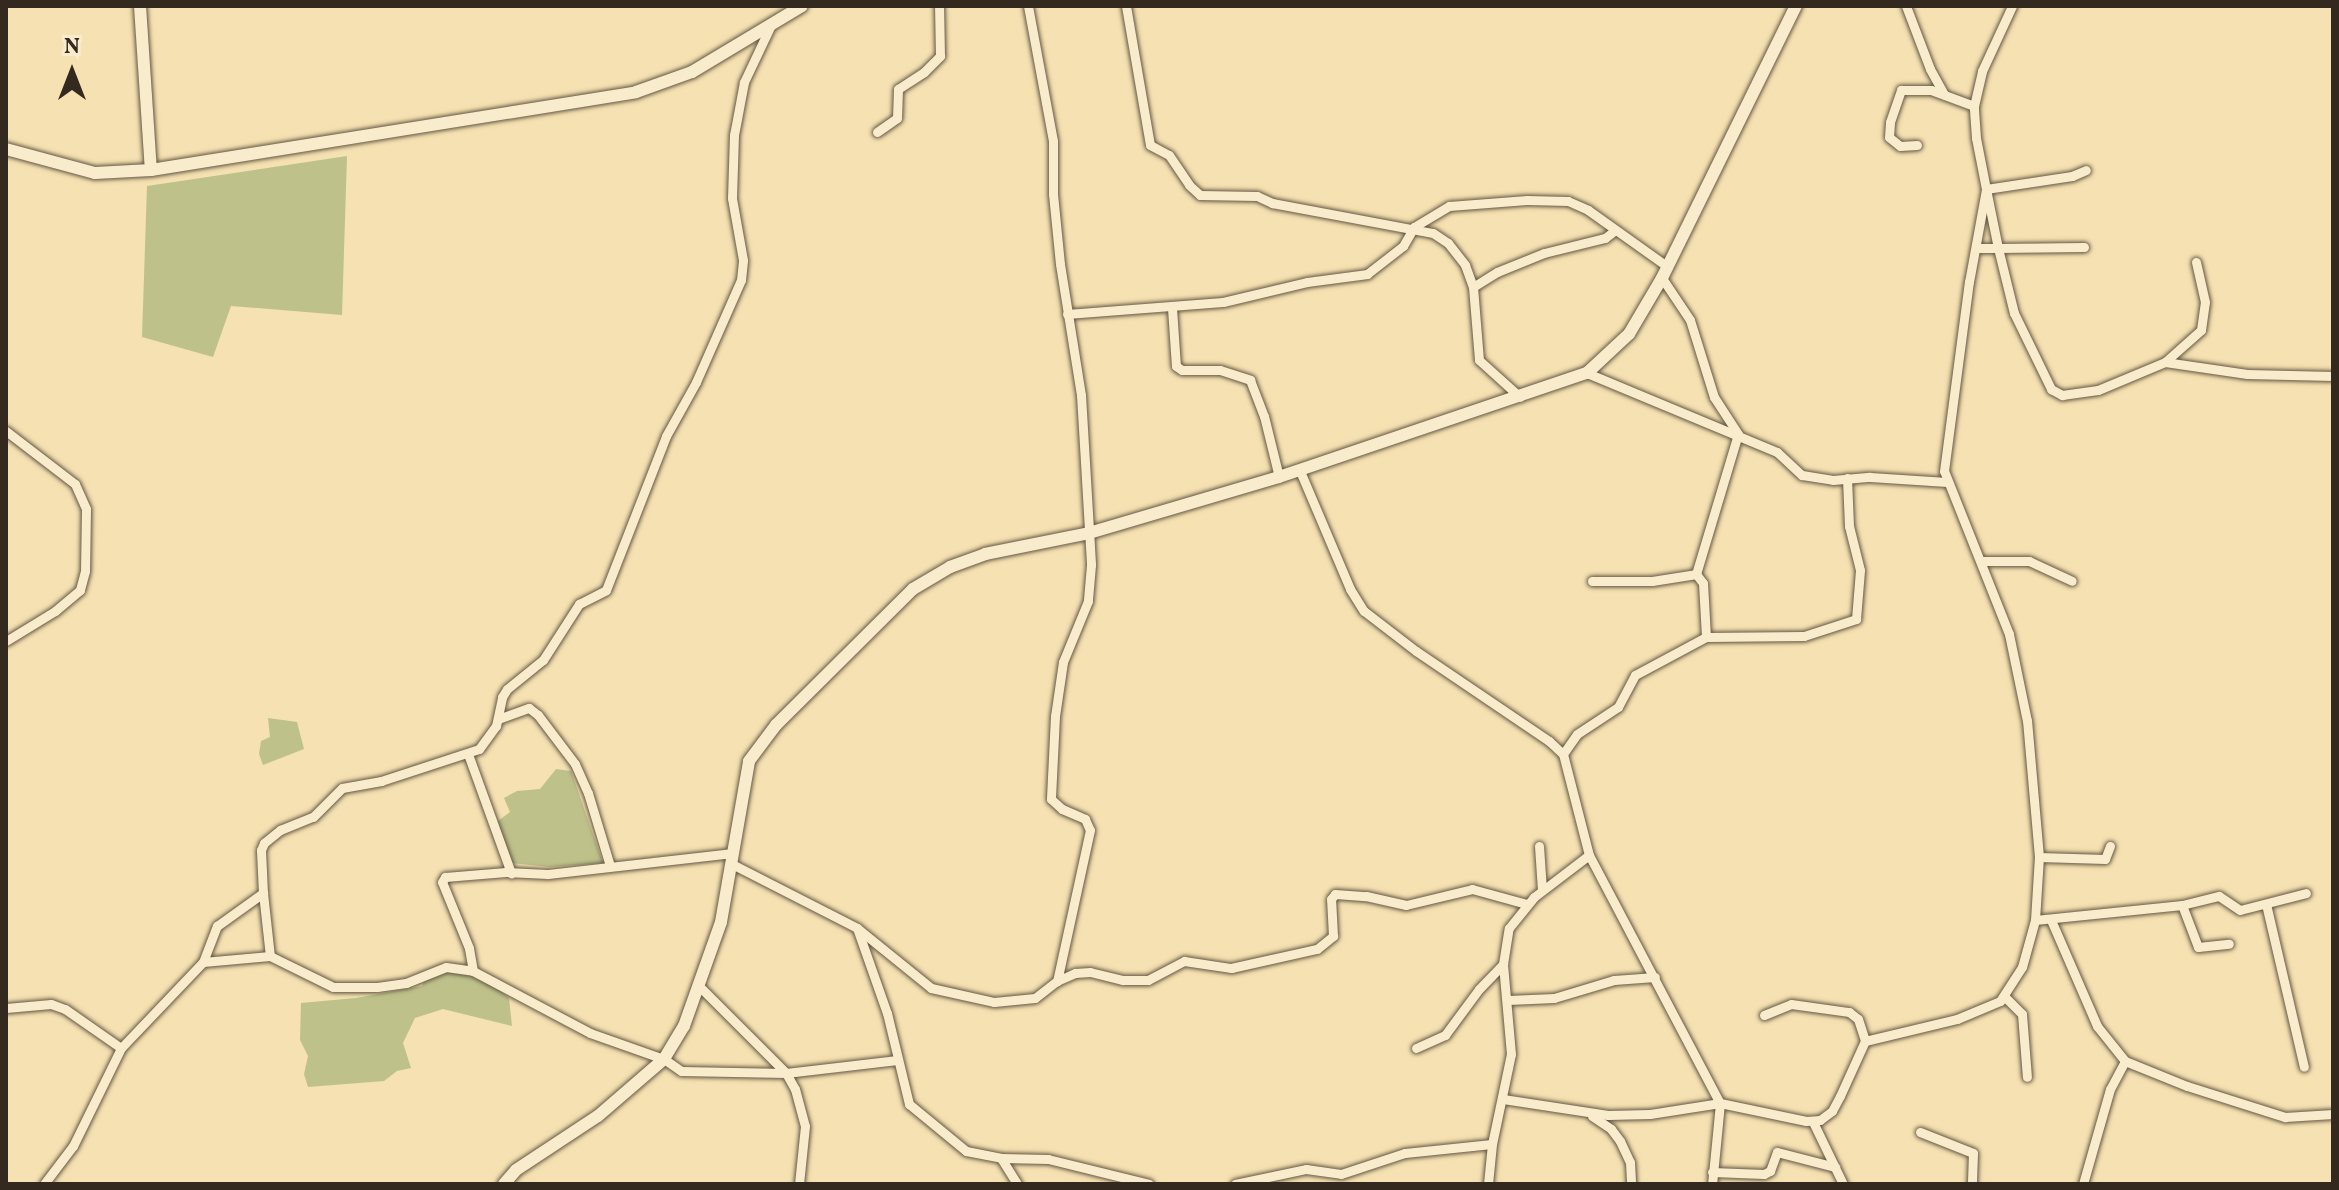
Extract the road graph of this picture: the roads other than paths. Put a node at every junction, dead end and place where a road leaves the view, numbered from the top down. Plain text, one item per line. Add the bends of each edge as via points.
1 (140, 6) edge
2 (802, 6) edge
3 (939, 6) edge
4 (1028, 6) edge
5 (1126, 6) edge
6 (1796, 6) edge
7 (1906, 6) edge
8 (2012, 6) edge
9 (771, 25) junction
10 (1944, 94) junction
11 (1974, 106) junction
12 (877, 132) dead end
13 (1917, 145) dead end
14 (6, 149) edge
15 (151, 170) junction
16 (2086, 170) dead end
17 (1986, 189) junction
18 (1414, 227) junction
19 (1614, 231) junction
20 (2084, 247) dead end
21 (1976, 248) junction
22 (1998, 248) junction
23 (2196, 262) dead end
24 (1665, 272) junction
25 (1473, 287) junction
26 (1172, 308) junction
27 (1067, 314) junction
28 (2165, 362) junction
29 (1587, 373) junction
30 (2333, 376) edge
31 (1520, 397) junction
32 (6, 431) edge
33 (1738, 434) junction
34 (1300, 471) junction
35 (1279, 477) junction
36 (1847, 478) junction
37 (1947, 482) junction
38 (1089, 533) junction
39 (1981, 561) junction
40 (1696, 574) junction
41 (1592, 581) dead end
42 (2072, 581) dead end
43 (1706, 637) junction
44 (6, 641) edge
45 (498, 719) junction
46 (468, 754) junction
47 (1563, 754) junction
48 (1539, 846) dead end
49 (2110, 846) dead end
50 (1589, 855) junction
51 (2039, 857) junction
52 (733, 859) junction
53 (610, 866) junction
54 (511, 873) junction
55 (1542, 890) junction
56 (263, 893) junction
57 (2306, 893) dead end
58 (1527, 904) junction
59 (2266, 904) junction
60 (2182, 905) junction
61 (2035, 920) junction
62 (2051, 920) junction
63 (857, 928) junction
64 (2229, 944) dead end
65 (270, 956) junction
66 (203, 962) junction
67 (1503, 964) junction
68 (473, 971) junction
69 (1655, 977) junction
70 (1057, 981) junction
71 (700, 987) junction
72 (2005, 997) junction
73 (1508, 1000) junction
74 (6, 1008) edge
75 (1764, 1015) dead end
76 (1865, 1041) junction
77 (121, 1048) junction
78 (1416, 1048) dead end
79 (664, 1059) junction
80 (897, 1060) junction
81 (2125, 1061) junction
82 (2304, 1067) dead end
83 (786, 1073) junction
84 (2027, 1077) dead end
85 (1503, 1099) junction
86 (1720, 1103) junction
87 (1589, 1114) junction
88 (2333, 1114) edge
89 (1813, 1122) junction
90 (1920, 1132) dead end
91 (1492, 1144) junction
92 (1001, 1158) junction
93 (1835, 1167) junction
94 (1712, 1172) junction
95 (44, 1184) edge
96 (504, 1184) edge
97 (799, 1184) edge
98 (1017, 1184) edge
99 (1149, 1184) edge
100 (1235, 1184) edge
101 (1488, 1184) edge
102 (1631, 1184) edge
103 (1712, 1184) edge
104 (1843, 1184) edge
105 (1972, 1184) edge
106 (2083, 1184) edge

1 - 15 street
2 - 9 street
3 - 12 street via 940,56 898,89 897,118
4 - 27 street via 1053,141 1053,194
5 - 18 street via 1150,145 1169,155 1200,195 1257,196
6 - 24 street
7 - 10 street
8 - 11 street via 1982,71
9 - 15 street via 692,72 636,92
9 - 45 street via 744,82 736,122 732,198 743,260 734,300 666,436 606,590 579,604 543,660 507,689
10 - 11 street
10 - 13 street via 1901,90 1889,137 1893,144
11 - 17 street
14 - 15 street via 95,173
16 - 17 street
17 - 21 street
17 - 22 street
18 - 19 street via 1449,206 1527,200 1568,201
18 - 25 street via 1448,243
18 - 26 street via 1403,246 1367,274
19 - 24 street
19 - 25 street via 1544,253
20 - 22 street
21 - 22 street
21 - 37 street via 1944,460
22 - 28 street via 2014,313 2051,389 2062,395 2081,394
23 - 28 street via 2205,302 2201,330
24 - 29 street via 1629,334
24 - 33 street via 1690,320 1714,397
25 - 31 street via 1476,355
26 - 27 street
26 - 35 street via 1176,366 1220,370 1250,380
27 - 38 street via 1081,395
28 - 30 street via 2247,374
29 - 31 street
29 - 33 street
31 - 34 street
32 - 44 street via 75,484 86,509 80,590
33 - 36 street via 1777,452 1802,475
33 - 40 street
34 - 35 street
34 - 47 street via 1364,611
35 - 38 street
36 - 37 street
36 - 43 street via 1849,526 1860,570 1856,619 1804,636
37 - 39 street
38 - 52 street via 985,554 913,589 762,740 749,761
38 - 70 street via 1088,601 1059,674 1049,791 1057,806 1085,819 1090,830
39 - 42 street via 2029,561
39 - 51 street via 2009,634 2027,721
40 - 41 street via 1652,581
40 - 43 street via 1703,583
43 - 47 street via 1635,675 1618,707 1577,734
45 - 46 street via 487,740
45 - 53 street via 529,708 538,715 575,764
46 - 54 street
46 - 56 street via 335,792 313,817 264,843
47 - 50 street
48 - 55 street
49 - 51 street via 2105,859
50 - 55 street
50 - 69 street
51 - 61 street
52 - 53 street
52 - 63 street
52 - 71 street via 721,922
53 - 54 street
54 - 68 street via 443,879
55 - 58 street
56 - 65 street
56 - 66 street via 217,926
57 - 59 street
58 - 67 street via 1509,928
58 - 70 street via 1472,889 1406,905 1335,894 1333,936 1317,949 1231,968 1184,961 1148,980 1090,972
59 - 60 street via 2236,909 2219,896
59 - 82 street
60 - 62 street
60 - 64 street via 2198,947
61 - 62 street
61 - 72 street via 2022,967
62 - 81 street via 2097,1026
63 - 70 street via 931,988 950,995 1019,1001 1035,998
63 - 80 street via 887,1013
65 - 66 street
65 - 68 street via 333,987 406,983 446,967
66 - 77 street
67 - 73 street
67 - 78 street via 1445,1035
68 - 79 street via 590,1033
69 - 73 street via 1614,980 1554,998
69 - 86 street
71 - 79 street
71 - 83 street
72 - 76 street via 1957,1019
72 - 84 street via 2022,1014
73 - 85 street via 1511,1042
74 - 77 street via 51,1004
75 - 76 street via 1791,1004 1849,1012 1858,1019
76 - 89 street via 1832,1111
77 - 95 street via 73,1146
79 - 83 street via 681,1071
79 - 96 street via 598,1116 516,1170
80 - 83 street
80 - 92 street via 914,1111 966,1151
81 - 88 street via 2285,1117
81 - 106 street via 2110,1089
83 - 97 street via 804,1115
85 - 87 street
85 - 91 street
86 - 87 street via 1650,1114
86 - 89 street
86 - 94 street
87 - 102 street via 1620,1141 1630,1162
89 - 93 street
90 - 105 street via 1973,1153
91 - 100 street via 1405,1153 1341,1174 1306,1169
91 - 101 street
92 - 98 street
92 - 99 street via 1048,1159
93 - 94 street via 1777,1152 1764,1174
93 - 104 street
94 - 103 street

